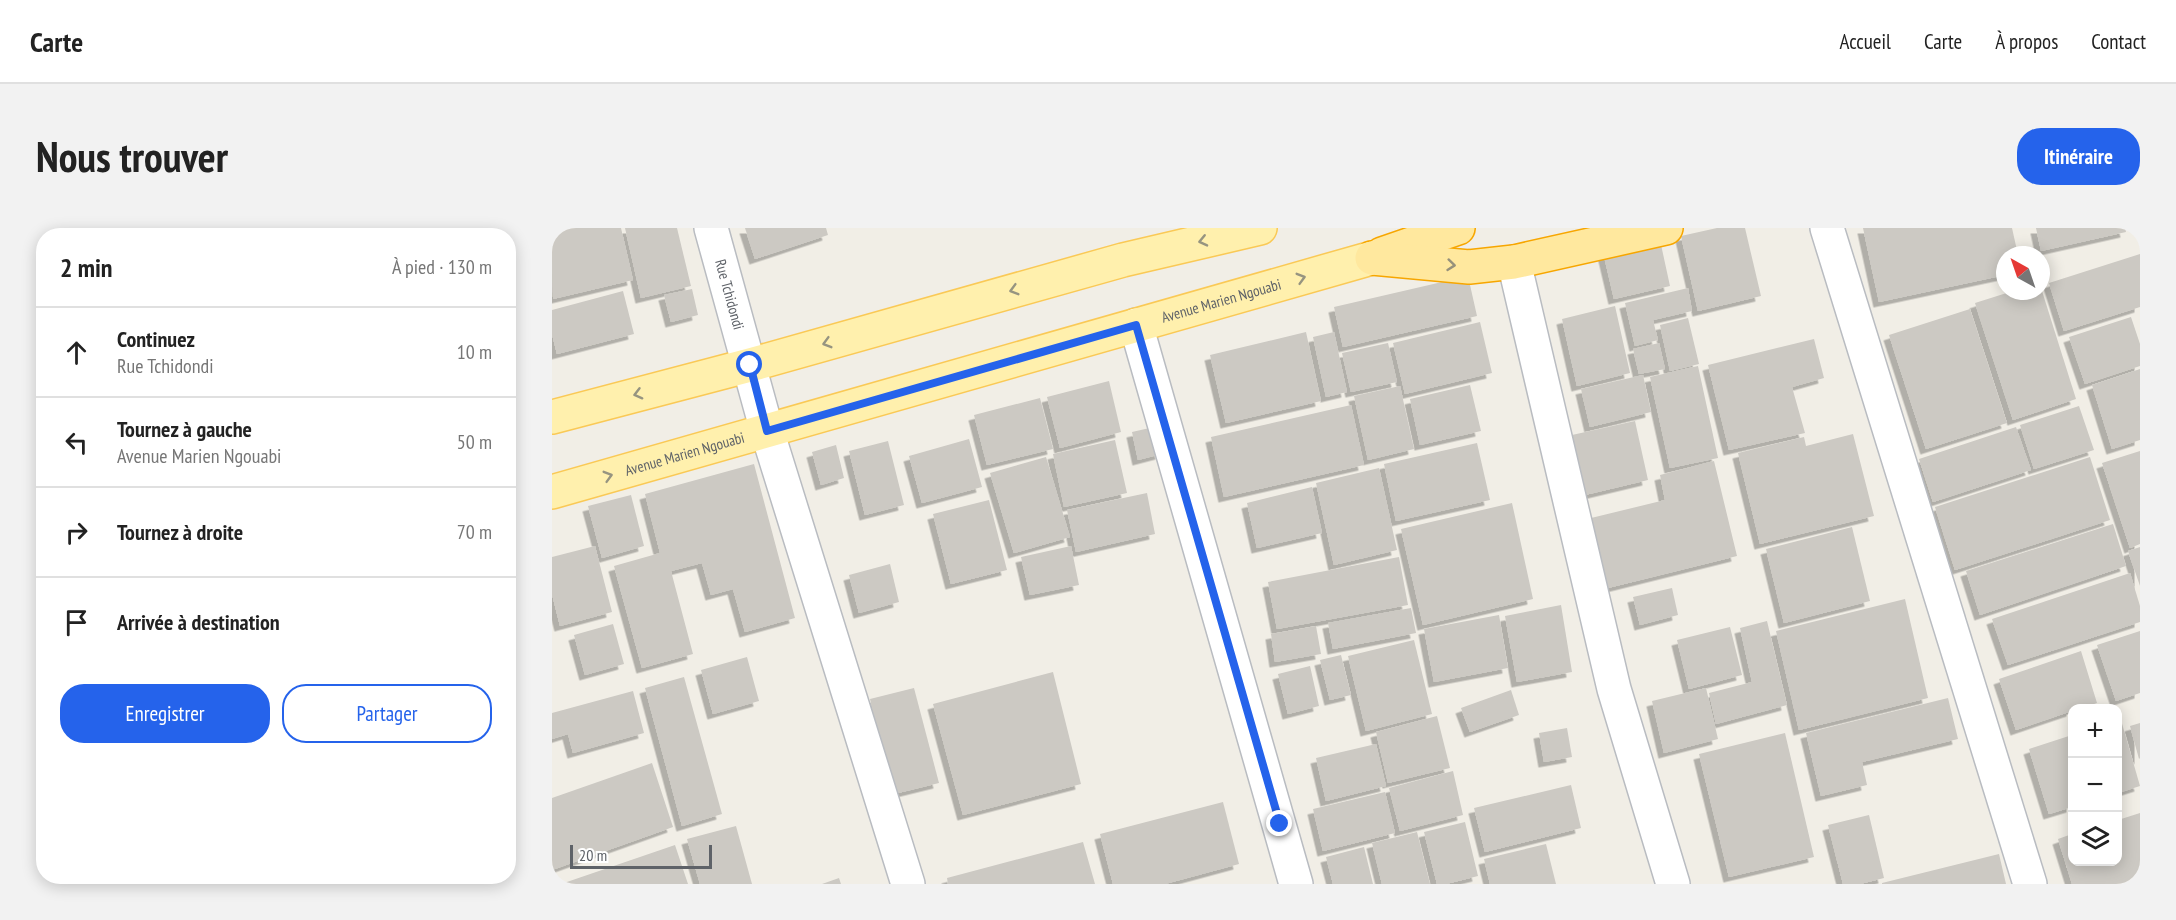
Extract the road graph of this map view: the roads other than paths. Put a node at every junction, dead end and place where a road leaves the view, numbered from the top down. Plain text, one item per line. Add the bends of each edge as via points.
1 (711, 228) edge
2 (1260, 228) edge
3 (1458, 228) edge
4 (1666, 228) edge
5 (1827, 228) edge
6 (1372, 258) junction
7 (1514, 262) junction
8 (1136, 325) junction
9 (750, 365) junction
10 (552, 417) edge
11 (767, 431) junction
12 (552, 492) edge
13 (908, 884) edge
14 (1296, 884) edge
15 (1673, 884) edge
16 (2030, 884) edge

1 - 9 street, Rue Tchidondi
2 -> 9 main road via 1123,260
3 - 6 highway
4 - 7 highway
5 - 16 street
6 -> 7 highway via 1469,267
8 -> 6 main road, Avenue Marien Ngouabi
7 - 15 street via 1614,689
8 - 11 main road, Avenue Marien Ngouabi
8 - 14 street
9 -> 10 main road
9 - 11 street, Rue Tchidondi
12 -> 11 main road, Avenue Marien Ngouabi
11 - 13 street, Rue Tchidondi

